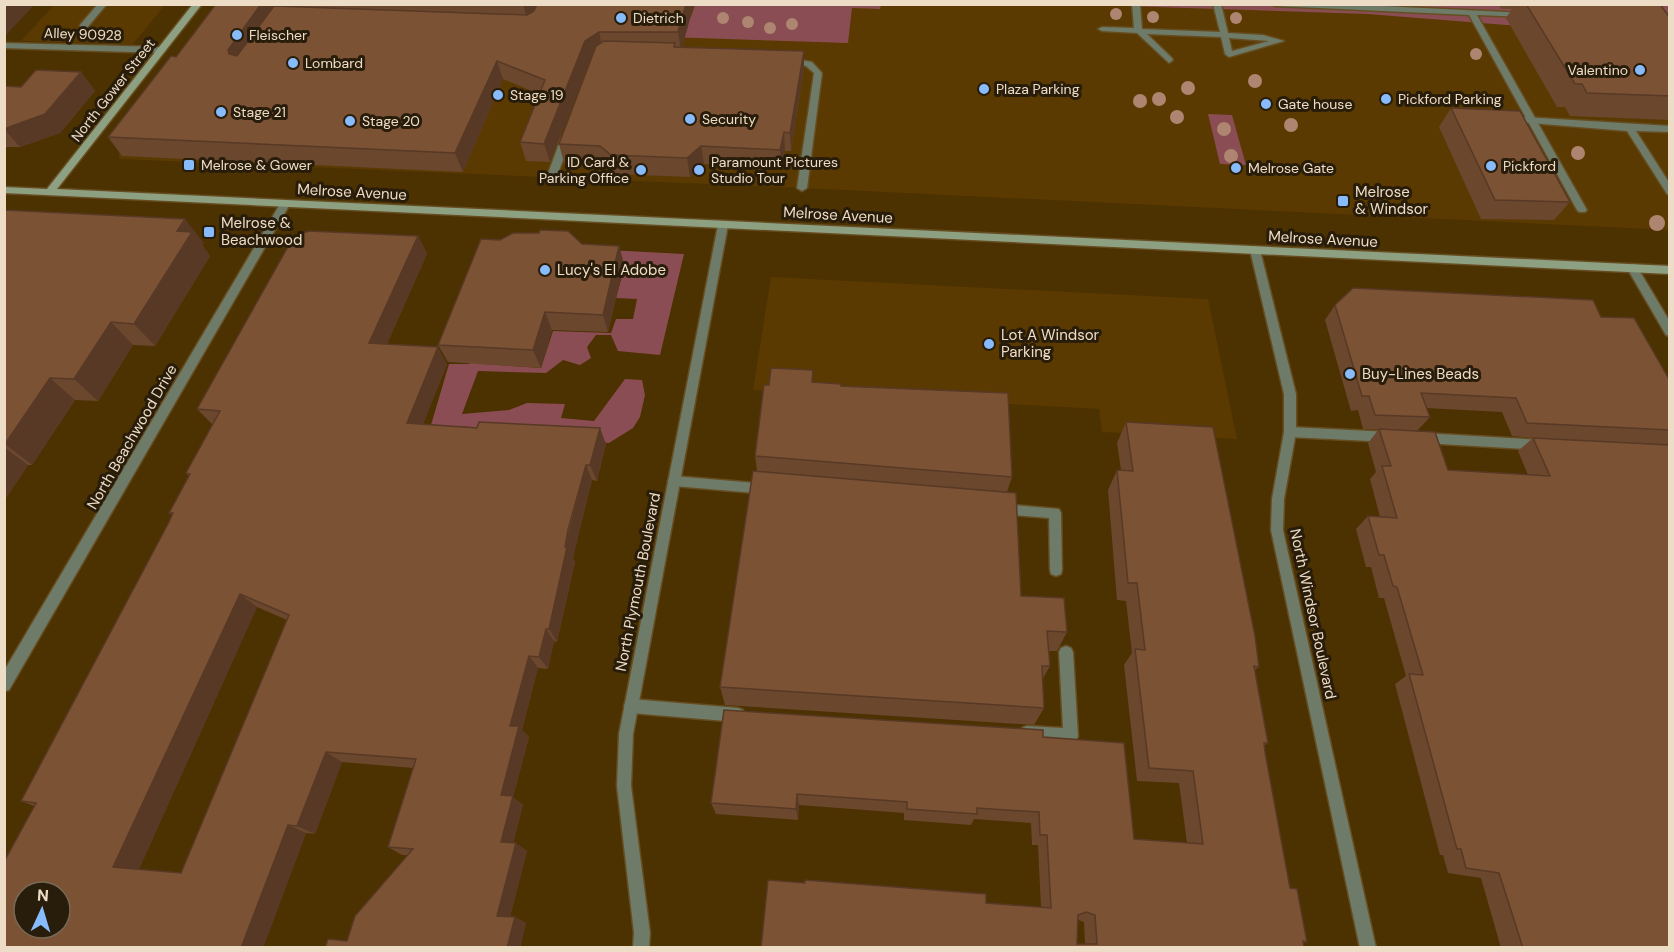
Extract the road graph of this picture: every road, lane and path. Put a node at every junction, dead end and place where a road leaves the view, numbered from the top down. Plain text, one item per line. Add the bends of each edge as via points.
1 (103, 4) edge
2 (198, 4) edge
3 (1136, 4) edge
4 (1217, 4) edge
5 (1275, 4) edge
6 (1436, 8) edge
7 (1472, 13) junction
8 (1530, 15) edge
9 (83, 27) dead end
10 (1102, 29) dead end
11 (1138, 30) junction
12 (1224, 34) junction
13 (4, 45) edge
14 (162, 50) junction
15 (774, 60) edge
16 (1169, 60) dead end
17 (1497, 119) edge
18 (1532, 120) junction
19 (572, 124) edge
20 (1630, 128) junction
21 (1670, 129) edge
22 (551, 179) dead end
23 (802, 188) dead end
24 (4, 190) edge
25 (49, 192) junction
26 (1670, 192) edge
27 (285, 204) junction
28 (1582, 210) dead end
29 (723, 225) junction
30 (1255, 250) junction
31 (1632, 268) junction
32 (1670, 270) edge
33 (1670, 332) edge
34 (1290, 432) junction
35 (1552, 445) edge
36 (674, 481) junction
37 (774, 490) edge
38 (985, 507) edge
39 (1056, 570) dead end
40 (1066, 652) edge
41 (4, 685) edge
42 (631, 706) junction
43 (748, 716) edge
44 (1013, 733) edge
45 (641, 948) edge
46 (1368, 948) edge

1 - 9 street
2 - 14 main road, North Gower Street
3 - 11 street
4 - 12 street
5 - 6 street
6 - 7 street
7 - 8 street
7 - 18 street
10 - 11 street
11 - 12 street
11 - 16 street
12 - 12 street via 1229,54 1280,41
13 - 14 street, Alley 90928
14 - 25 main road, North Gower Street
15 - 23 street via 809,64 818,73
17 - 18 street
18 - 20 street
18 - 28 street
19 - 22 street
20 - 21 street
20 - 26 street
24 - 25 main road, Melrose Avenue
25 - 27 main road, Melrose Avenue
27 - 29 main road, Melrose Avenue
27 - 41 street, North Beachwood Drive
29 - 30 main road, Melrose Avenue
29 - 36 street, North Plymouth Boulevard
30 - 31 main road, Melrose Avenue
30 - 34 street, North Windsor Boulevard via 1290,394
31 - 32 main road, Melrose Avenue
31 - 33 street
34 - 35 street
34 - 46 street, North Windsor Boulevard via 1278,499 1277,530
36 - 37 street
36 - 42 street, North Plymouth Boulevard
38 - 39 street via 1054,513
40 - 44 street via 1071,736
42 - 43 street
42 - 45 street, North Plymouth Boulevard via 624,786

